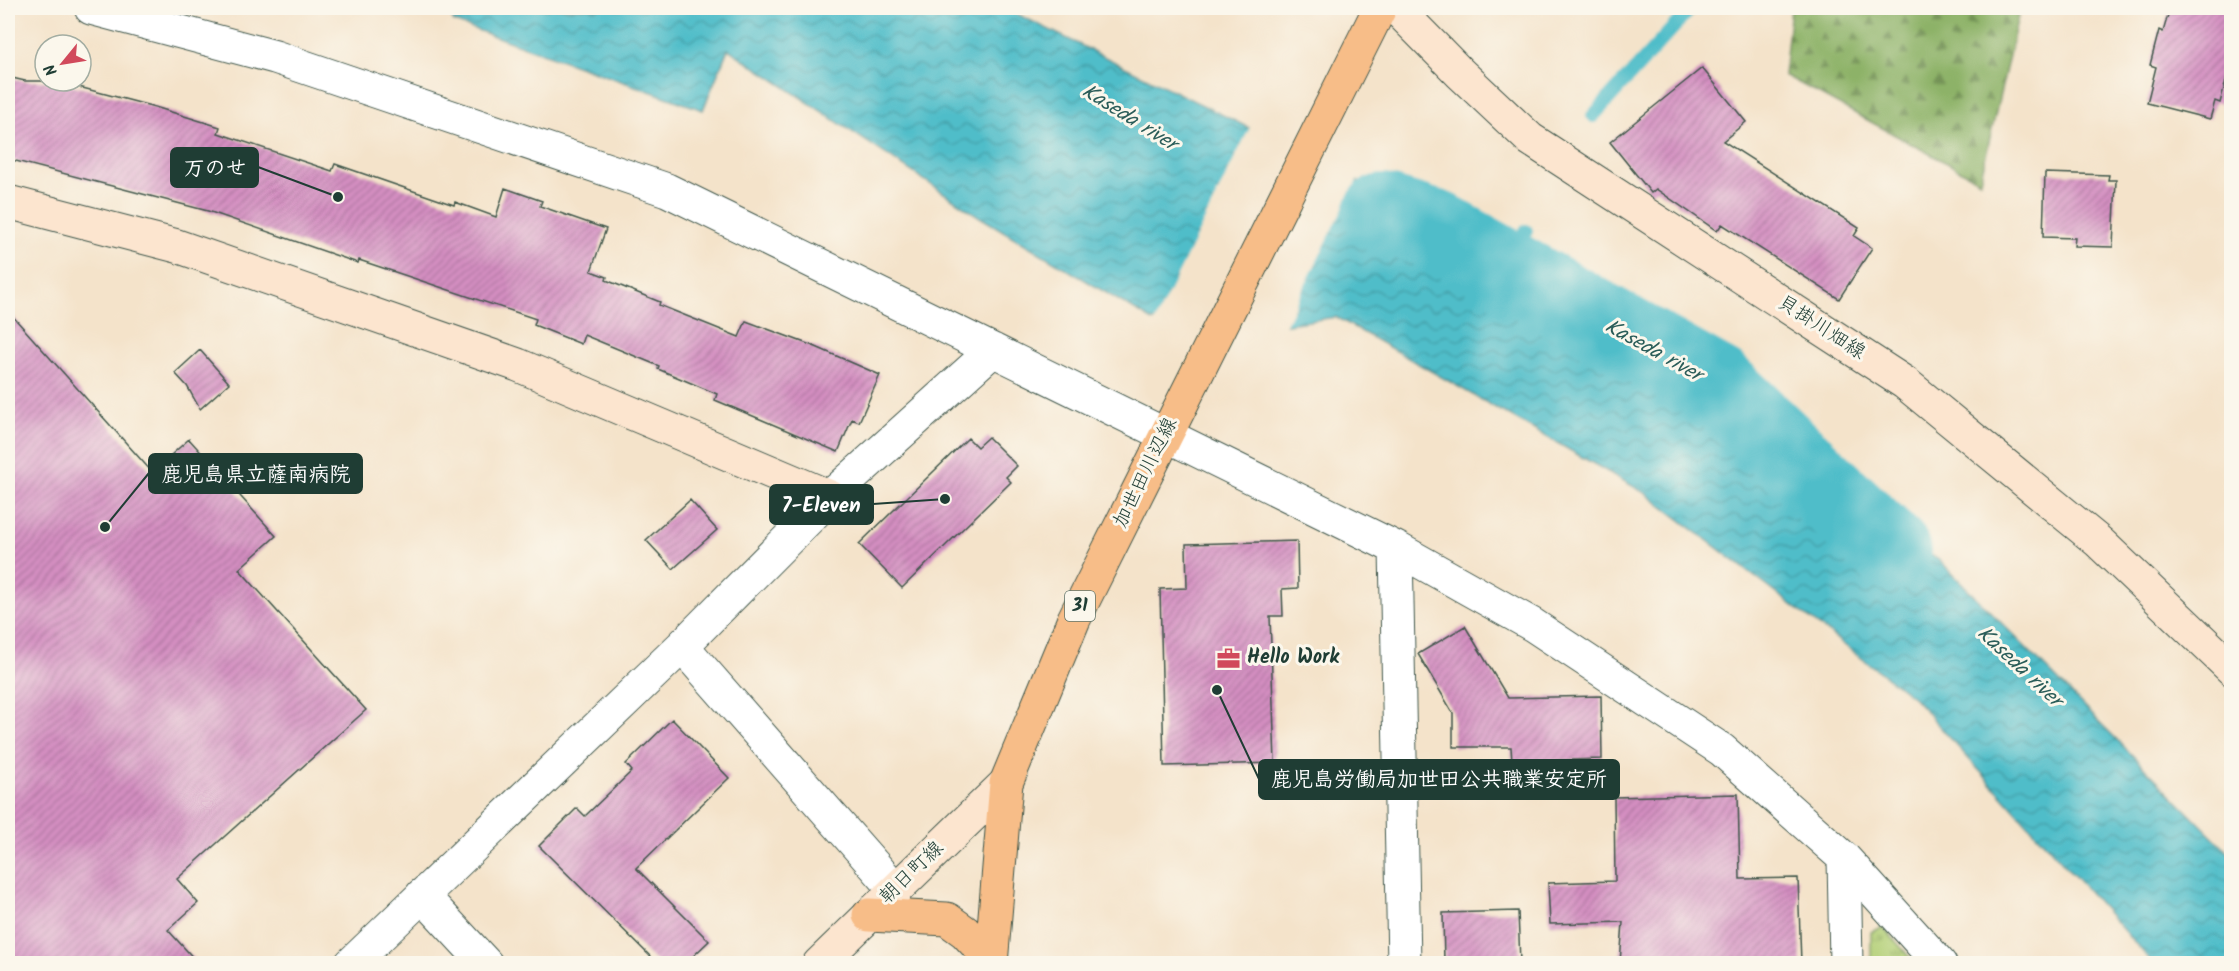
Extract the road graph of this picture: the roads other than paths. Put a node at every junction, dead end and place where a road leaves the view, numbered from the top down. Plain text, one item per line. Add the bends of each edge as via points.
1 (91, 8) edge
2 (1380, 8) edge
3 (1396, 8) edge
4 (8, 202) edge
5 (993, 351) junction
6 (1165, 434) junction
7 (830, 497) junction
8 (1396, 548) junction
9 (682, 646) junction
10 (2232, 669) edge
11 (1006, 783) junction
12 (1844, 858) junction
13 (895, 889) junction
14 (422, 895) junction
15 (869, 915) junction
16 (991, 962) edge
17 (351, 963) edge
18 (486, 963) edge
19 (819, 963) edge
20 (1404, 963) edge
21 (1846, 963) edge
22 (1940, 963) edge

1 - 5 street via 275,57 667,190
2 - 6 main road, 加世田川辺線 / 31
3 - 10 street, 貝掛川畑線 via 1530,139 1905,383 2099,542
4 - 7 street via 177,246 518,365
5 - 6 street
5 - 7 street
6 - 8 street
6 - 11 main road, 加世田川辺線 / 31 via 1074,619
7 - 9 street
8 - 12 street via 1533,625 1722,750
8 - 20 street
9 - 13 street
9 - 14 street
11 - 13 street, 朝日町線
11 - 16 main road, 加世田川辺線 / 31
12 - 21 street
12 - 22 street
13 - 15 street, 朝日町線
14 - 17 street
14 - 18 street
15 - 16 main road via 947,919 965,932
15 - 19 street, 朝日町線

